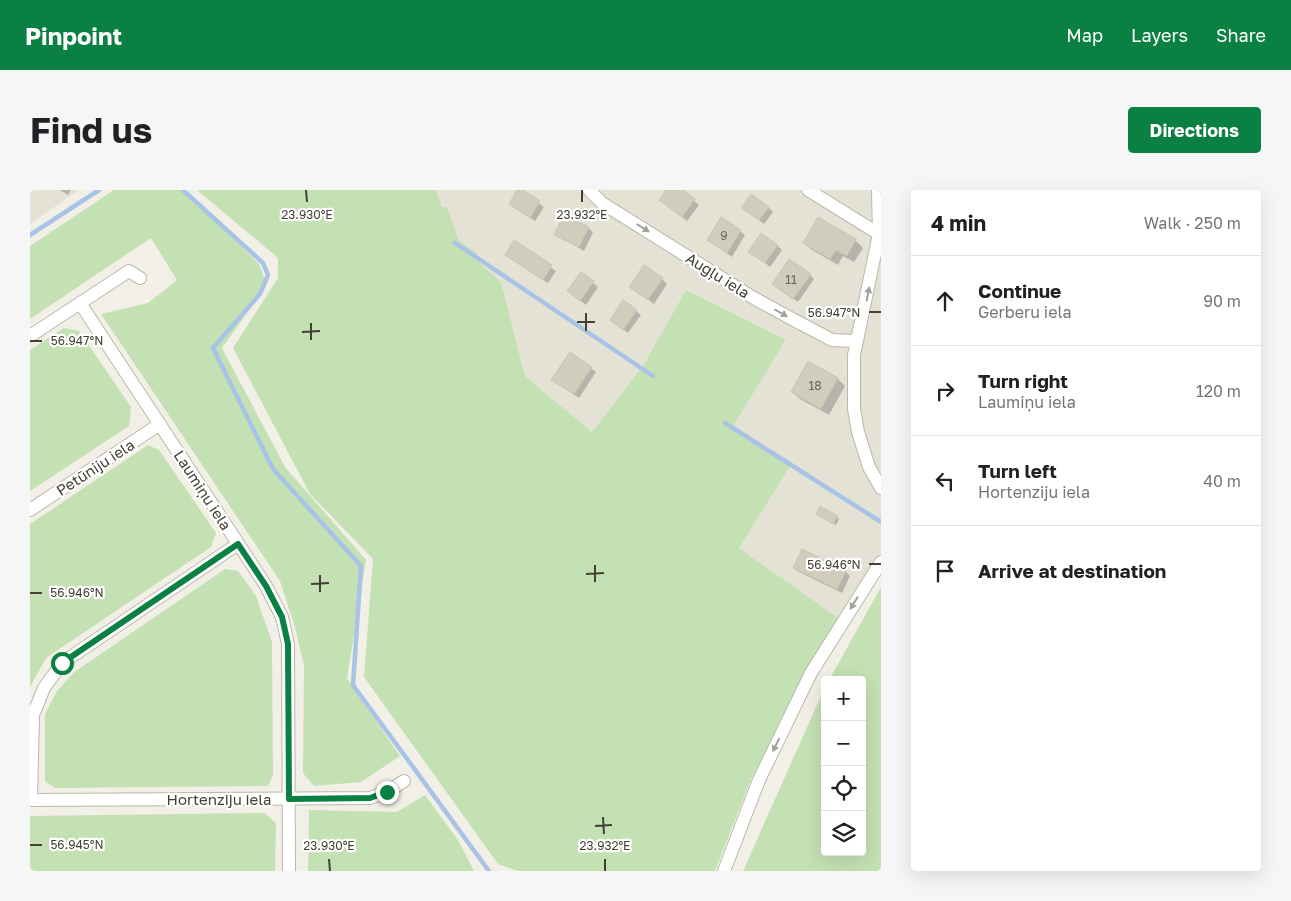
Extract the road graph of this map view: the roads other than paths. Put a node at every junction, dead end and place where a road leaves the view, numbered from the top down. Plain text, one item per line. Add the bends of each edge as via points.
1 (589, 190) edge
2 (808, 190) edge
3 (878, 190) edge
4 (880, 234) junction
5 (140, 278) dead end
6 (80, 303) junction
7 (30, 336) edge
8 (856, 341) junction
9 (160, 424) junction
10 (881, 488) edge
11 (30, 510) edge
12 (238, 544) junction
13 (881, 562) edge
14 (404, 781) dead end
15 (289, 799) junction
16 (31, 800) edge
17 (289, 871) edge
18 (724, 871) edge

1 -> 8 street, Augļu iela via 602,203 752,296 832,340
2 - 4 street
3 - 4 street
8 -> 4 street
5 - 6 street via 129,271
6 - 7 street
6 - 9 street, Laumiņu iela
8 - 10 street via 854,409 869,467
9 - 11 street, Petūniju iela
9 - 12 street, Laumiņu iela
12 - 15 street, Laumiņu iela via 282,617 288,644
12 - 16 street via 62,663 44,688 33,715
13 -> 18 street via 811,673 760,780
14 - 15 street, Hortenziju iela via 370,798
15 - 16 street, Hortenziju iela
15 - 17 street, Laumiņu iela

